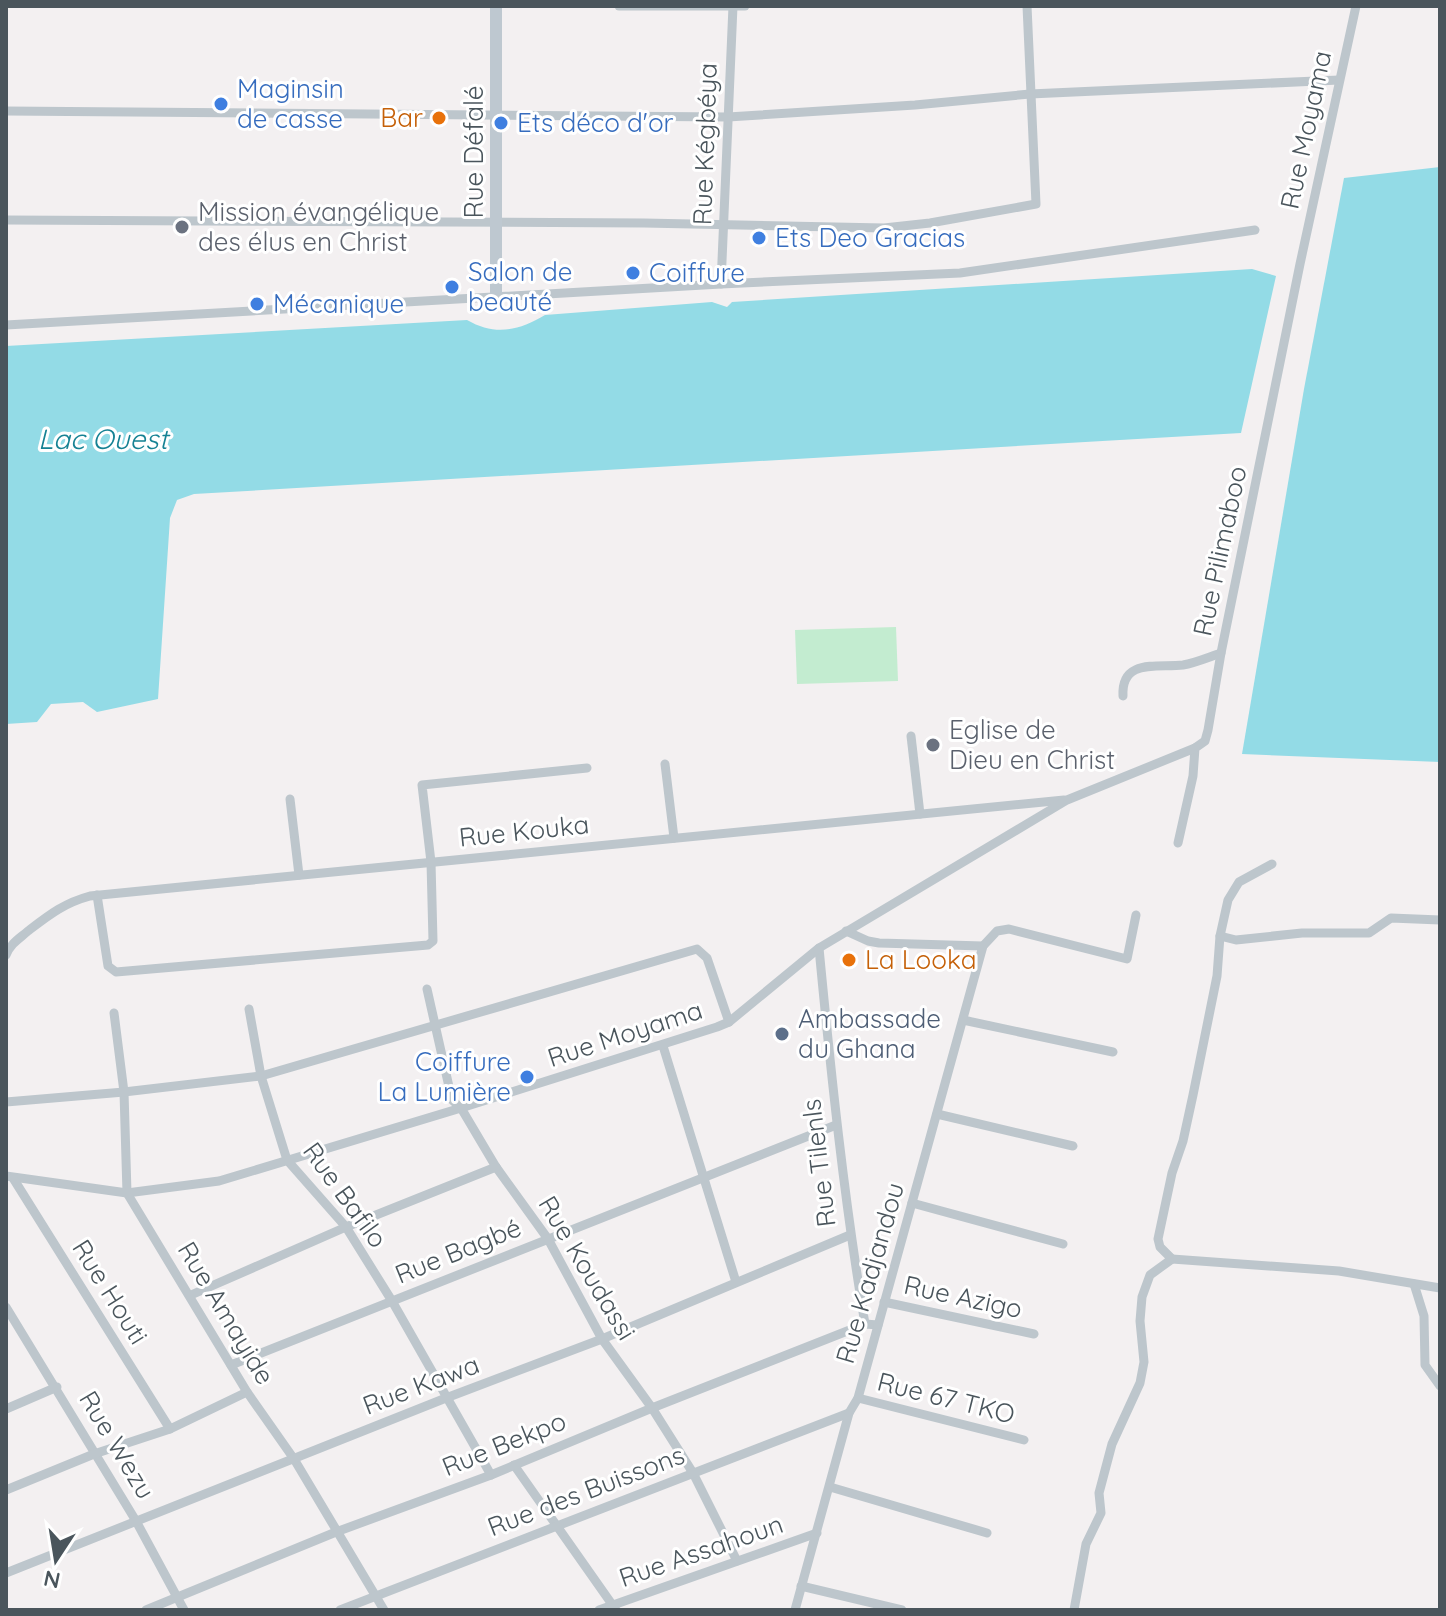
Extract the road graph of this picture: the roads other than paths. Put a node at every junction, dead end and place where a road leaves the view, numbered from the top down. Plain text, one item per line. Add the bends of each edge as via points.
1 (496, 6) edge
2 (619, 6) edge
3 (732, 6) edge
4 (745, 6) edge
5 (1027, 6) edge
6 (1356, 6) edge
7 (1339, 80) junction
8 (1030, 94) junction
9 (6, 111) edge
10 (496, 114) junction
11 (728, 117) junction
12 (6, 220) edge
13 (496, 224) junction
14 (724, 225) junction
15 (1255, 230) dead end
16 (1300, 264) joint
17 (721, 284) junction
18 (496, 299) junction
19 (6, 325) edge
20 (1221, 653) junction
21 (1123, 696) dead end
22 (911, 736) dead end
23 (1195, 748) junction
24 (665, 764) dead end
25 (587, 768) dead end
26 (290, 799) dead end
27 (1067, 800) junction
28 (920, 814) junction
29 (674, 838) junction
30 (1178, 843) dead end
31 (431, 862) junction
32 (1272, 864) dead end
33 (299, 875) junction
34 (97, 895) junction
35 (1136, 915) dead end
36 (1440, 920) edge
37 (846, 931) junction
38 (1220, 936) junction
39 (983, 946) junction
40 (819, 948) junction
41 (6, 955) edge
42 (427, 989) dead end
43 (249, 1009) dead end
44 (114, 1013) dead end
45 (963, 1020) junction
46 (729, 1022) junction
47 (433, 1025) junction
48 (663, 1046) junction
49 (1113, 1052) dead end
50 (261, 1076) junction
51 (124, 1092) junction
52 (6, 1102) edge
53 (461, 1108) junction
54 (937, 1114) junction
55 (836, 1125) junction
56 (1073, 1146) dead end
57 (287, 1160) junction
58 (496, 1167) junction
59 (703, 1176) junction
60 (10, 1177) edge
61 (127, 1193) junction
62 (912, 1203) junction
63 (346, 1227) junction
64 (850, 1235) junction
65 (548, 1239) junction
66 (1063, 1244) dead end
67 (1172, 1259) junction
68 (736, 1282) junction
69 (1414, 1284) junction
70 (1440, 1288) edge
71 (191, 1295) junction
72 (392, 1301) junction
73 (884, 1302) junction
74 (7, 1311) edge
75 (865, 1324) junction
76 (878, 1325) junction
77 (1034, 1334) dead end
78 (602, 1339) junction
79 (231, 1365) junction
80 (1440, 1386) edge
81 (57, 1387) junction
82 (247, 1392) junction
83 (446, 1398) junction
84 (858, 1398) junction
85 (652, 1408) junction
86 (6, 1409) edge
87 (849, 1413) junction
88 (170, 1429) junction
89 (1024, 1440) dead end
90 (94, 1454) junction
91 (294, 1459) junction
92 (514, 1465) junction
93 (693, 1473) junction
94 (491, 1475) junction
95 (830, 1487) junction
96 (6, 1490) edge
97 (136, 1521) junction
98 (557, 1525) junction
99 (336, 1532) junction
100 (817, 1533) junction
101 (987, 1533) dead end
102 (737, 1561) junction
103 (6, 1573) edge
104 (801, 1586) junction
105 (375, 1596) junction
106 (176, 1599) junction
107 (614, 1608) edge
108 (146, 1610) edge
109 (184, 1610) edge
110 (340, 1610) edge
111 (384, 1610) edge
112 (599, 1610) edge
113 (795, 1610) edge
114 (902, 1610) edge
115 (1074, 1610) edge

1 - 10 street, Rue Défalé
2 - 3 street
3 - 4 street
3 - 11 street, Rue Kégbéya
5 - 8 street
6 - 7 street, Rue Moyama
7 - 8 street
7 - 16 street, Rue Moyama
8 - 11 street
8 - 14 street via 1036,204 903,227
9 - 10 street
10 - 11 street
10 - 13 street, Rue Défalé
11 - 14 street, Rue Kégbéya
12 - 13 street
13 - 14 street
13 - 18 street, Rue Défalé
14 - 17 street, Rue Kégbéya
15 - 17 street via 960,273
16 - 20 street, Rue Pilimaboo
17 - 18 street
18 - 19 street
20 - 21 street via 1185,665 1142,666 1123,683
20 - 23 street, Rue Pilimaboo via 1205,741
22 - 28 street
23 - 27 street, Rue Moyama
23 - 30 street, Rue Pilimaboo
24 - 29 street
25 - 31 street via 422,785
26 - 33 street
27 - 28 street, Rue Kouka
27 - 37 street, Rue Moyama
28 - 29 street, Rue Kouka
29 - 31 street, Rue Kouka
31 - 33 street, Rue Kouka
31 - 34 street via 433,941 428,945 116,972 108,966
32 - 38 street via 1239,882 1228,900
33 - 34 street, Rue Kouka
34 - 41 street, Rue Kouka via 61,905 15,940
35 - 39 street via 1127,959 1005,929
36 - 38 street via 1391,918 1369,933 1236,940
37 - 39 street via 879,943
37 - 40 street, Rue Moyama
38 - 67 street via 1193,1095 1158,1239
39 - 45 street, Rue Kadjandou
40 - 46 street, Rue Moyama
40 - 55 street, Rue Tilenls
42 - 47 street, Rue Koudassi
43 - 50 street, Rue Bafilo
44 - 51 street
45 - 49 street
45 - 54 street, Rue Kadjandou
46 - 47 street via 707,958 697,949
46 - 48 street, Rue Moyama
47 - 50 street
47 - 53 street, Rue Koudassi via 447,1088
48 - 53 street, Rue Moyama
48 - 59 street
50 - 51 street
50 - 57 street, Rue Bafilo
51 - 52 street
51 - 61 street
53 - 57 street, Rue Moyama
53 - 58 street, Rue Koudassi
54 - 56 street
54 - 62 street, Rue Kadjandou
55 - 59 street, Rue Bagbé
55 - 64 street, Rue Tilenls
57 - 61 street, Rue Moyama via 219,1181
57 - 63 street, Rue Bafilo
58 - 63 street
58 - 65 street, Rue Koudassi
59 - 65 street, Rue Bagbé
59 - 68 street
60 - 61 street, Rue Moyama
60 - 88 street, Rue Houti
61 - 71 street, Rue Amayide
62 - 66 street
62 - 73 street, Rue Kadjandou
63 - 71 street
63 - 72 street, Rue Bafilo
64 - 68 street, Rue Kawa
64 - 75 street, Rue Tilenls
65 - 72 street, Rue Bagbé
65 - 78 street, Rue Koudassi
67 - 69 street via 1339,1271
67 - 115 street via 1150,1275 1142,1297 1140,1383 1112,1444 1099,1493 1101,1513 1086,1544
68 - 78 street, Rue Kawa
69 - 70 street
69 - 80 street via 1424,1316 1425,1365
71 - 79 street, Rue Amayide
72 - 79 street, Rue Bagbé
72 - 83 street, Rue Bafilo
73 - 76 street, Rue Kadjandou
73 - 77 street, Rue Azigo
74 - 81 street, Rue Wezu
75 - 76 street, Rue Bekpo
75 - 85 street, Rue Bekpo
76 - 84 street, Rue Kadjandou
78 - 83 street, Rue Kawa
78 - 85 street, Rue Koudassi
79 - 82 street, Rue Amayide
81 - 86 street
81 - 90 street, Rue Wezu
82 - 88 street
82 - 91 street, Rue Amayide
83 - 91 street, Rue Kawa
83 - 94 street, Rue Bafilo
84 - 87 street, Rue Kadjandou
84 - 89 street, Rue 67 TKO
85 - 92 street, Rue Bekpo
85 - 93 street, Rue Koudassi
87 - 93 street, Rue des Buissons
87 - 95 street, Rue Kadjandou
88 - 90 street
90 - 96 street
90 - 97 street, Rue Wezu
91 - 97 street, Rue Kawa
91 - 99 street, Rue Amayide
92 - 94 street, Rue Bekpo
92 - 98 street
93 - 98 street, Rue des Buissons
93 - 102 street, Rue Koudassi
94 - 99 street, Rue Bekpo
95 - 100 street, Rue Kadjandou
95 - 101 street
97 - 103 street, Rue Kawa
97 - 106 street, Rue Wezu
98 - 105 street, Rue des Buissons
98 - 107 street
99 - 105 street, Rue Amayide
99 - 106 street, Rue Bekpo
100 - 102 street, Rue Assahoun
100 - 104 street, Rue Kadjandou
102 - 107 street, Rue Assahoun
104 - 113 street, Rue Kadjandou
104 - 114 street
105 - 110 street, Rue des Buissons
105 - 111 street, Rue Amayide
106 - 108 street, Rue Bekpo
106 - 109 street, Rue Wezu
107 - 112 street, Rue Assahoun

